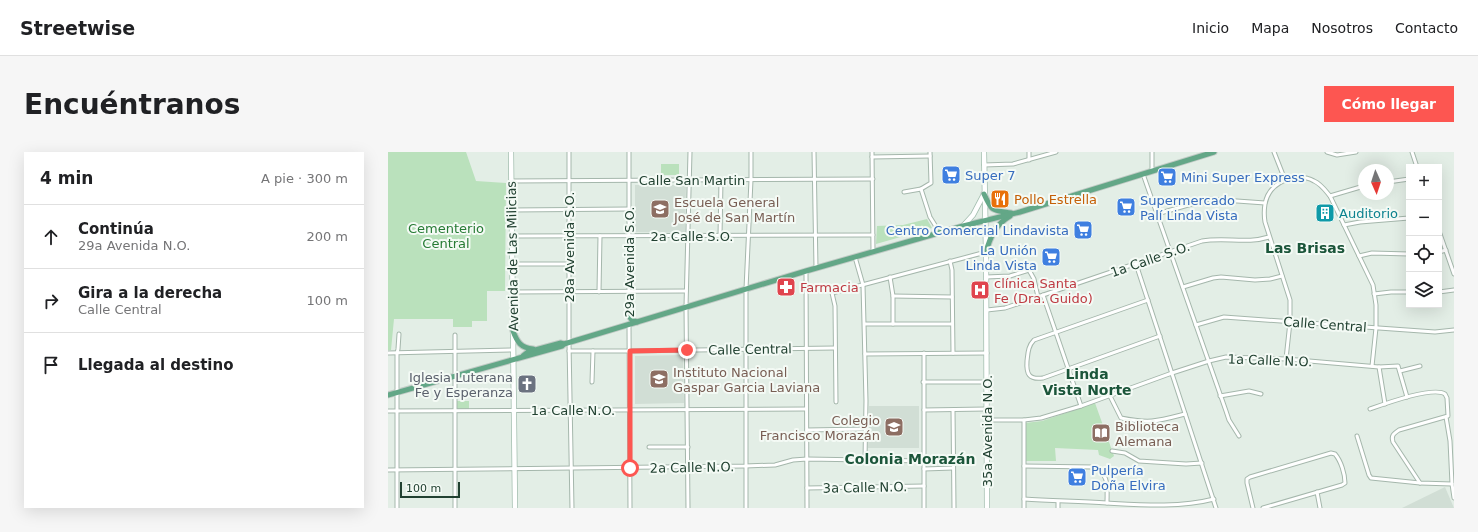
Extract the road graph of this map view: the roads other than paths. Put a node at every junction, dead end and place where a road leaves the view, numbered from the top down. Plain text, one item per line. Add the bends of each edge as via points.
1 (511, 152) edge
2 (569, 152) edge
3 (629, 152) edge
4 (690, 152) edge
5 (751, 152) edge
6 (814, 152) edge
7 (872, 152) edge
8 (903, 152) edge
9 (930, 152) edge
10 (984, 152) edge
11 (1029, 152) edge
12 (1056, 152) edge
13 (1152, 152) edge
14 (1214, 152) edge
15 (1274, 152) edge
16 (1327, 152) edge
17 (1356, 152) edge
18 (1412, 152) edge
19 (930, 156) junction
20 (872, 157) junction
21 (903, 157) junction
22 (1029, 160) junction
23 (1416, 164) edge
24 (984, 165) junction
25 (1152, 171) junction
26 (1143, 174) junction
27 (873, 179) junction
28 (1406, 179) edge
29 (689, 180) junction
30 (721, 180) junction
31 (751, 180) junction
32 (815, 180) junction
33 (1285, 180) junction
34 (511, 181) junction
35 (569, 181) junction
36 (629, 181) junction
37 (1394, 181) edge
38 (1358, 188) edge
39 (921, 189) junction
40 (904, 192) dead end
41 (984, 194) junction
42 (1330, 196) junction
43 (1265, 203) junction
44 (569, 209) junction
45 (629, 209) junction
46 (512, 210) junction
47 (1014, 213) junction
48 (1157, 214) junction
49 (1406, 218) edge
50 (985, 220) junction
51 (1344, 225) junction
52 (963, 226) junction
53 (937, 233) junction
54 (873, 235) junction
55 (512, 236) junction
56 (569, 236) junction
57 (600, 236) junction
58 (629, 236) junction
59 (688, 236) junction
60 (720, 236) junction
61 (748, 236) junction
62 (815, 236) junction
63 (1441, 236) edge
64 (1269, 237) junction
65 (1446, 250) junction
66 (1442, 251) edge
67 (873, 252) junction
68 (986, 252) junction
69 (1170, 252) junction
70 (1406, 254) edge
71 (1359, 256) junction
72 (855, 257) junction
73 (950, 260) junction
74 (512, 264) junction
75 (569, 264) junction
76 (1136, 264) junction
77 (816, 268) junction
78 (806, 271) junction
79 (1454, 274) edge
80 (986, 276) junction
81 (1282, 276) junction
82 (890, 277) junction
83 (863, 285) junction
84 (1183, 288) junction
85 (746, 289) junction
86 (1454, 290) edge
87 (686, 291) junction
88 (512, 292) junction
89 (569, 292) junction
90 (599, 292) junction
91 (629, 292) junction
92 (1406, 292) edge
93 (1442, 292) edge
94 (1374, 294) junction
95 (1043, 295) junction
96 (894, 296) junction
97 (952, 297) junction
98 (1038, 297) junction
99 (1148, 300) junction
100 (686, 307) junction
101 (986, 310) junction
102 (629, 316) junction
103 (638, 322) junction
104 (1290, 322) junction
105 (629, 324) junction
106 (864, 324) junction
107 (893, 324) junction
108 (952, 324) junction
109 (1196, 325) junction
110 (1376, 328) junction
111 (1454, 330) edge
112 (512, 332) junction
113 (1056, 332) junction
114 (399, 334) dead end
115 (455, 335) dead end
116 (1160, 336) junction
117 (567, 343) junction
118 (542, 348) junction
119 (806, 348) junction
120 (835, 348) junction
121 (746, 349) junction
122 (514, 350) junction
123 (687, 350) junction
124 (569, 351) junction
125 (593, 351) junction
126 (630, 351) junction
127 (455, 352) junction
128 (396, 353) junction
129 (953, 353) junction
130 (987, 353) junction
131 (388, 354) edge
132 (865, 354) junction
133 (924, 354) junction
134 (522, 356) junction
135 (514, 359) junction
136 (1286, 359) junction
137 (1209, 361) junction
138 (1372, 366) junction
139 (1420, 366) dead end
140 (1379, 367) junction
141 (1069, 369) junction
142 (1400, 371) junction
143 (1172, 373) junction
144 (455, 376) junction
145 (592, 382) dead end
146 (923, 382) junction
147 (987, 382) junction
148 (396, 393) junction
149 (388, 394) edge
150 (1261, 394) dead end
151 (1110, 396) junction
152 (1220, 396) junction
153 (1407, 397) junction
154 (836, 402) dead end
155 (1385, 404) junction
156 (1081, 406) junction
157 (630, 409) junction
158 (687, 409) junction
159 (745, 409) junction
160 (806, 409) junction
161 (1370, 409) dead end
162 (454, 410) junction
163 (514, 410) junction
164 (570, 410) junction
165 (924, 410) junction
166 (953, 410) junction
167 (986, 410) junction
168 (388, 411) edge
169 (396, 411) junction
170 (1185, 414) junction
171 (1446, 418) junction
172 (986, 420) junction
173 (1024, 420) junction
174 (866, 429) junction
175 (807, 430) junction
176 (1239, 436) dead end
177 (1357, 436) dead end
178 (1454, 438) edge
179 (1450, 441) junction
180 (649, 447) dead end
181 (688, 447) junction
182 (1112, 451) dead end
183 (807, 459) junction
184 (865, 460) junction
185 (924, 461) junction
186 (1202, 463) junction
187 (745, 466) junction
188 (1024, 466) junction
189 (688, 467) junction
190 (514, 468) junction
191 (571, 468) junction
192 (630, 468) junction
193 (953, 468) junction
194 (454, 469) junction
195 (924, 469) junction
196 (388, 470) edge
197 (397, 470) junction
198 (1420, 483) junction
199 (1452, 484) junction
200 (924, 486) junction
201 (807, 488) junction
202 (1317, 492) junction
203 (1454, 498) edge
204 (1024, 499) junction
205 (1214, 500) junction
206 (1058, 502) junction
207 (1090, 502) junction
208 (1107, 503) junction
209 (1125, 506) edge
210 (1159, 507) edge
211 (397, 508) edge
212 (455, 508) edge
213 (515, 508) edge
214 (572, 508) edge
215 (630, 508) edge
216 (688, 508) edge
217 (746, 508) edge
218 (807, 508) edge
219 (924, 508) edge
220 (954, 508) edge
221 (987, 508) edge
222 (1024, 508) edge
223 (1058, 508) edge
224 (1090, 508) edge
225 (1216, 508) edge
226 (1253, 508) edge
227 (1263, 508) edge
228 (1320, 508) edge

1 - 34 main road, Avenida de Las Milicias
2 - 35 street, 28a Avenida S.O.
3 - 36 street, 29a Avenida S.O.
4 - 29 street
5 - 31 street
6 - 32 street
7 - 20 street
8 - 21 street
9 - 19 street
10 - 24 main road
11 - 22 street
12 - 22 street
13 - 25 street
14 - 25 main road
15 - 33 street
16 - 17 street via 1337,155
18 - 23 street
19 - 21 street
19 - 39 street via 930,182
20 - 21 street
20 - 27 street
22 - 24 street via 1013,164
24 - 41 main road
25 - 26 main road
26 - 47 main road
26 - 48 street
27 - 32 street, Calle San Martin
27 - 54 street
28 - 37 street
29 - 30 street, Calle San Martin
29 - 36 street, Calle San Martin
29 - 59 street
30 - 31 street, Calle San Martin
30 - 60 street
31 - 32 street, Calle San Martin
31 - 61 street
32 - 62 street
33 - 42 street via 1306,177 1324,188
33 - 43 street via 1272,189
34 - 35 street, Calle San Martin
34 - 46 main road, Avenida de Las Milicias
35 - 36 street, Calle San Martin
35 - 44 street, 28a Avenida S.O.
36 - 45 street, 29a Avenida S.O.
38 - 42 street
39 - 40 street
39 - 53 street
41 - 47 main road via 992,209
41 - 50 main road
41 - 52 main road via 977,209
42 - 51 street
43 - 48 street via 1209,199
43 - 64 street via 1265,222
44 - 45 street
44 - 46 street
44 - 56 street, 28a Avenida S.O.
45 - 58 street, 29a Avenida S.O.
46 - 55 main road, Avenida de Las Milicias
47 - 50 main road
47 - 68 main road via 997,226
48 - 69 street
49 - 51 street
50 - 52 main road
50 - 68 main road
51 - 71 street
52 - 53 main road
53 - 67 main road
54 - 62 street, 2a Calle S.O.
54 - 67 street
55 - 56 street, 2a Calle S.O.
55 - 74 main road, Avenida de Las Milicias
56 - 57 street, 2a Calle S.O.
56 - 75 street, 28a Avenida S.O.
57 - 58 street, 2a Calle S.O.
57 - 90 street
58 - 59 street, 2a Calle S.O.
58 - 91 street, 29a Avenida S.O.
59 - 60 street, 2a Calle S.O.
59 - 87 street
60 - 61 street, 2a Calle S.O.
61 - 62 street, 2a Calle S.O.
61 - 85 street
62 - 77 street
63 - 65 street
64 - 69 street, 1a Calle S.O. via 1248,242 1202,241
64 - 81 street
65 - 66 street
65 - 79 street
67 - 72 main road
68 - 73 street
68 - 80 main road, 35a Avenida N.O.
69 - 76 street, 1a Calle S.O.
69 - 84 street
70 - 71 street via 1372,253
71 - 94 street
72 - 77 main road
72 - 83 street
73 - 82 street
73 - 97 street
74 - 75 street
74 - 88 main road, Avenida de Las Milicias
75 - 89 street, 28a Avenida S.O.
76 - 95 street, 1a Calle S.O.
76 - 99 street
77 - 78 main road
78 - 85 main road
78 - 119 street
80 - 98 street via 1010,276 1029,270
80 - 101 main road, 35a Avenida N.O.
81 - 84 street via 1270,280 1221,277
81 - 104 street via 1290,300
82 - 83 street
82 - 96 street
83 - 106 street
83 - 120 street via 832,293 835,306
84 - 109 street
85 - 100 main road
85 - 121 street
86 - 93 street
87 - 91 street
87 - 100 street
88 - 89 street
88 - 112 main road, Avenida de Las Milicias
89 - 90 street
89 - 117 street, 28a Avenida S.O.
90 - 91 street
91 - 102 street, 29a Avenida S.O.
92 - 94 street
94 - 110 street
95 - 98 street, 1a Calle S.O.
95 - 113 street
96 - 97 street
96 - 107 street
97 - 108 street
98 - 101 street, 1a Calle S.O. via 1005,308
99 - 113 street
99 - 116 street
100 - 103 main road
100 - 123 street
101 - 130 main road, 35a Avenida N.O.
102 - 103 main road
102 - 105 street, 29a Avenida S.O.
103 - 105 main road
104 - 109 street, Calle Central via 1224,317
104 - 110 street, Calle Central
104 - 136 street
105 - 117 main road
105 - 126 street, 29a Avenida S.O.
106 - 107 street
106 - 132 street
107 - 108 street
108 - 129 street
109 - 137 street
110 - 111 street, Calle Central via 1435,332
110 - 138 street
112 - 118 main road via 520,345 529,349
112 - 122 main road, Avenida de Las Milicias
113 - 141 street
113 - 141 street via 1030,344 1026,369 1028,374 1037,379
114 - 128 street
115 - 127 street
116 - 141 street
116 - 143 street
117 - 118 main road via 561,342
117 - 124 street, 28a Avenida S.O.
117 - 134 main road
118 - 134 main road
119 - 120 street, Calle Central
119 - 121 street, Calle Central
119 - 160 street
120 - 154 street
121 - 123 street, Calle Central
121 - 159 street
122 - 127 street
122 - 135 main road, Avenida de Las Milicias
123 - 126 street, Calle Central
123 - 158 street
124 - 125 street, Calle Central
124 - 164 street, 28a Avenida S.O.
125 - 126 street, Calle Central
125 - 145 street
126 - 157 street, 29a Avenida S.O.
127 - 128 street
127 - 144 street
128 - 131 street
128 - 148 street
129 - 130 street
129 - 133 street
130 - 147 main road, 35a Avenida N.O.
132 - 133 street
132 - 174 street
133 - 146 street
134 - 135 main road
135 - 144 main road
135 - 163 main road, Avenida de Las Milicias
136 - 137 street, 1a Calle N.O. via 1226,357
136 - 138 street, 1a Calle N.O.
137 - 143 street, 1a Calle N.O.
137 - 152 street
138 - 140 street, 1a Calle N.O.
139 - 142 street
140 - 142 street, 1a Calle N.O. via 1396,365
140 - 155 street
141 - 156 street
142 - 153 street
143 - 151 street, 1a Calle N.O.
143 - 170 street
144 - 148 main road
144 - 162 street
146 - 147 street
146 - 165 street
147 - 167 main road, 35a Avenida N.O.
148 - 149 main road
148 - 169 street
150 - 152 street via 1249,391
151 - 156 street, 1a Calle N.O.
151 - 170 street via 1122,418 1147,422
152 - 176 street via 1229,420
153 - 155 street
153 - 171 street via 1442,392 1447,398 1449,413
155 - 161 street
156 - 173 street, 1a Calle N.O. via 1041,418
157 - 158 street, 1a Calle N.O.
157 - 164 street, 1a Calle N.O.
157 - 192 street, 29a Avenida S.O.
158 - 159 street, 1a Calle N.O.
158 - 181 street
159 - 160 street, 1a Calle N.O.
159 - 187 street
160 - 175 street
162 - 163 street, 1a Calle N.O.
162 - 169 street, 1a Calle N.O.
162 - 194 street
163 - 164 street, 1a Calle N.O.
163 - 190 main road, Avenida de Las Milicias
164 - 191 street, 28a Avenida S.O.
165 - 166 street
165 - 185 street
166 - 167 street
166 - 193 street
167 - 172 main road, 35a Avenida N.O.
168 - 169 street, 1a Calle N.O.
169 - 197 street
170 - 186 street
171 - 179 street
171 - 198 street via 1393,433 1393,442
172 - 173 street, 1a Calle N.O.
172 - 221 main road, 35a Avenida N.O.
173 - 188 street
174 - 175 street
174 - 184 street
175 - 183 street
177 - 198 street via 1372,478
178 - 179 street
179 - 199 street
180 - 181 street
181 - 189 street
182 - 186 street via 1125,453 1139,461
183 - 184 street, 2a Calle N.O.
183 - 187 street, 2a Calle N.O. via 775,465
183 - 201 street
184 - 185 street, 2a Calle N.O.
185 - 195 street
186 - 205 street
187 - 189 street, 2a Calle N.O.
187 - 217 street
188 - 204 street
188 - 208 street via 1093,467 1100,470 1107,482
189 - 192 street, 2a Calle N.O.
189 - 216 street
190 - 191 street, 2a Calle N.O.
190 - 194 street, 2a Calle N.O.
190 - 213 main road, Avenida de Las Milicias
191 - 192 street, 2a Calle N.O.
191 - 214 street, 28a Avenida S.O.
192 - 215 street, 29a Avenida S.O.
193 - 195 street
193 - 220 street
194 - 197 street, 2a Calle N.O.
194 - 212 street
195 - 200 street
196 - 197 street, 2a Calle N.O.
197 - 211 street
198 - 199 street
199 - 203 street
200 - 201 street, 3a Calle N.O.
200 - 219 street
201 - 218 street
202 - 226 street via 1345,483 1335,454 1331,453 1250,477 1247,483
202 - 227 street
202 - 228 street
204 - 206 street
204 - 222 street
205 - 210 street
205 - 225 street
206 - 207 street
206 - 223 street
207 - 208 street
207 - 224 street
208 - 209 street
209 - 210 street

